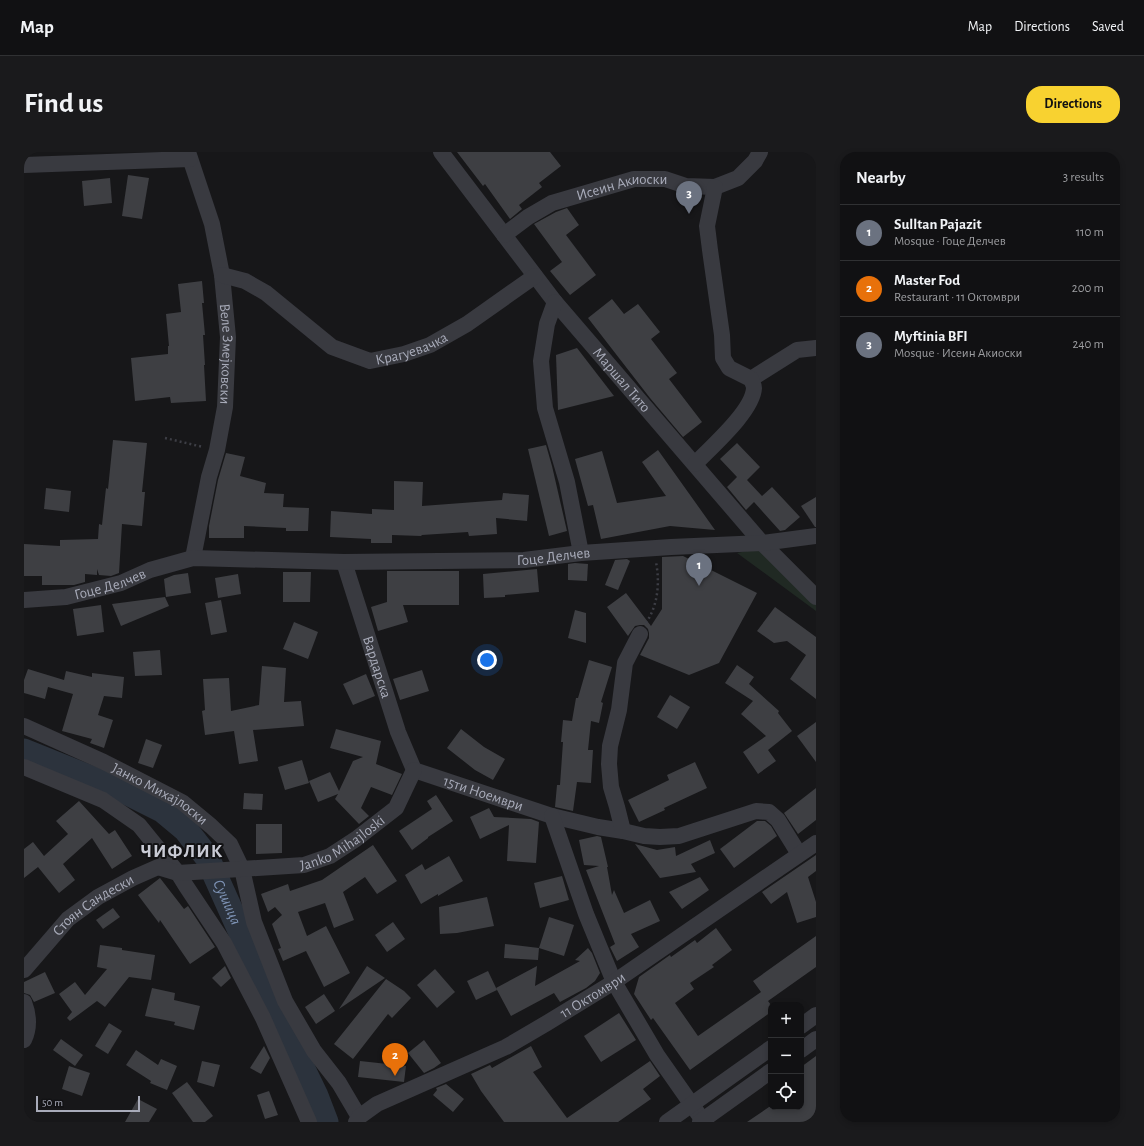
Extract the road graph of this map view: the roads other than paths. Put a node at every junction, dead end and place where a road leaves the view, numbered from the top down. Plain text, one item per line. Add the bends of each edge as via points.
1 (441, 152) edge
2 (760, 152) edge
3 (189, 155) edge
4 (24, 165) edge
5 (715, 187) junction
6 (504, 235) junction
7 (222, 275) junction
8 (535, 276) junction
9 (555, 302) junction
10 (816, 348) edge
11 (751, 379) junction
12 (695, 464) junction
13 (816, 536) edge
14 (762, 543) junction
15 (581, 553) junction
16 (193, 558) junction
17 (344, 562) junction
18 (816, 597) edge
19 (24, 600) edge
20 (640, 634) road end
21 (24, 726) edge
22 (24, 767) edge
23 (414, 770) junction
24 (552, 816) junction
25 (622, 831) junction
26 (816, 843) edge
27 (799, 854) junction
28 (242, 869) junction
29 (178, 873) junction
30 (24, 970) edge
31 (614, 982) junction
32 (24, 1002) edge
33 (816, 1015) edge
34 (804, 1024) edge
35 (816, 1039) edge
36 (24, 1040) edge
37 (804, 1048) edge
38 (768, 1050) edge
39 (768, 1073) edge
40 (692, 1105) junction
41 (357, 1119) edge
42 (702, 1121) edge
43 (309, 1122) edge
44 (667, 1122) edge

1 - 6 street, Маршал Тито
2 - 5 street, Исеин Акиоски via 756,161 738,178
3 - 4 street
3 - 7 street, Веле Змејковски via 212,224
5 - 6 street, Исеин Акиоски via 686,186 665,180 634,179 552,204 528,217
5 - 11 street via 707,226 723,358 729,368
6 - 8 street, Маршал Тито
7 - 8 street, Крагуевачка via 245,281 266,293 332,347 370,361 430,345 467,324
7 - 16 street, Веле Змејковски via 228,337 225,407
8 - 9 street, Маршал Тито
9 - 12 street, Маршал Тито
9 - 15 street via 547,324 541,361 545,408 567,482
10 - 11 street via 797,350
11 - 12 street via 754,387 752,399 738,420
12 - 14 street, Маршал Тито
13 - 14 street, Гоце Делчев
14 - 15 street, Гоце Делчев
14 - 18 street, Маршал Тито
15 - 17 street, Гоце Делчев via 524,560
16 - 17 street, Гоце Делчев
16 - 19 street, Гоце Делчев via 150,570 121,583 66,597
17 - 23 street, Вардарска via 398,732
20 - 25 street via 624,663 619,710 610,746 611,787
21 - 28 street, Јанко Михајлоски via 104,762 182,802 230,844
22 - 29 street via 103,800 139,825
23 - 24 street, 15ти Ноември
23 - 28 street, Janko Mihajloski via 396,808 330,856 304,865
24 - 25 street, 15ти Ноември
24 - 31 street via 586,914
25 - 27 street, 15ти Ноември via 644,836 679,836 763,810 778,820
26 - 27 street, 11 Октомври
27 - 31 street, 11 Октомври
28 - 29 street
28 - 41 street, Јанко Михајлоски via 254,922 285,1001 314,1051 339,1083
29 - 30 street, Стоян Сандески via 158,867 98,897 68,919
29 - 43 street via 224,942 263,1018
31 - 40 street via 657,1055
31 - 41 street, 11 Октомври via 506,1047 377,1104
32 - 36 street via 28,1013 28,1032
33 - 34 street
35 - 37 street
38 - 40 street
39 - 42 street
40 - 42 street
40 - 44 street

